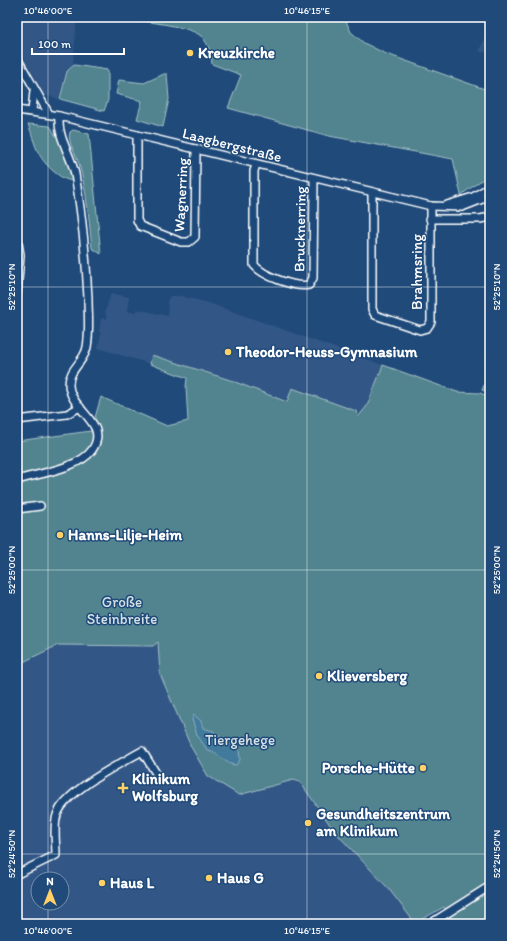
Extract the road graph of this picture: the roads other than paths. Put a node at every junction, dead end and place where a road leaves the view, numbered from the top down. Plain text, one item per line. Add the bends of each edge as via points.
1 (17, 58) edge
2 (34, 89) junction
3 (17, 110) edge
4 (32, 111) junction
5 (49, 114) junction
6 (60, 116) junction
7 (137, 135) junction
8 (196, 149) junction
9 (256, 165) junction
10 (314, 178) junction
11 (490, 187) edge
12 (372, 192) junction
13 (490, 195) edge
14 (431, 206) junction
15 (442, 206) junction
16 (490, 216) edge
17 (430, 219) junction
18 (17, 237) edge
19 (17, 293) edge
20 (80, 407) junction
21 (17, 420) edge
22 (17, 480) edge
23 (40, 506) dead end
24 (17, 509) edge
25 (159, 778) dead end
26 (17, 874) edge
27 (490, 886) edge
28 (430, 924) edge

1 - 2 street
2 - 4 street
2 - 5 street
3 - 4 street, Laagbergstraße
4 - 5 street, Laagbergstraße
5 - 6 street, Laagbergstraße
6 - 7 street, Laagbergstraße
6 - 20 street via 60,134 73,162 86,256 89,330 87,348 73,370 69,383 72,397
7 - 8 street, Laagbergstraße
7 - 8 street, Wagnerring via 137,220 144,229 181,242 190,242 194,237
8 - 9 street, Laagbergstraße
9 - 10 street, Laagbergstraße
9 - 10 street, Brucknerring via 254,265 260,272 300,287 309,285 313,278
10 - 12 street, Laagbergstraße
11 - 15 street, Laagbergstraße via 473,197
12 - 14 street, Laagbergstraße
12 - 17 street, Brahmsring via 372,309 375,315 420,330 427,328 431,322
13 - 15 street, Laagbergstraße via 462,207
14 - 15 street, Laagbergstraße
14 - 17 street, Brahmsring
16 - 17 street via 480,219
18 - 19 street via 20,255
20 - 21 street via 67,414
20 - 22 street via 96,428 97,436 93,450 75,463
23 - 24 street
25 - 26 street via 142,751 75,792 64,802 58,814 55,830 56,855
27 - 28 street

